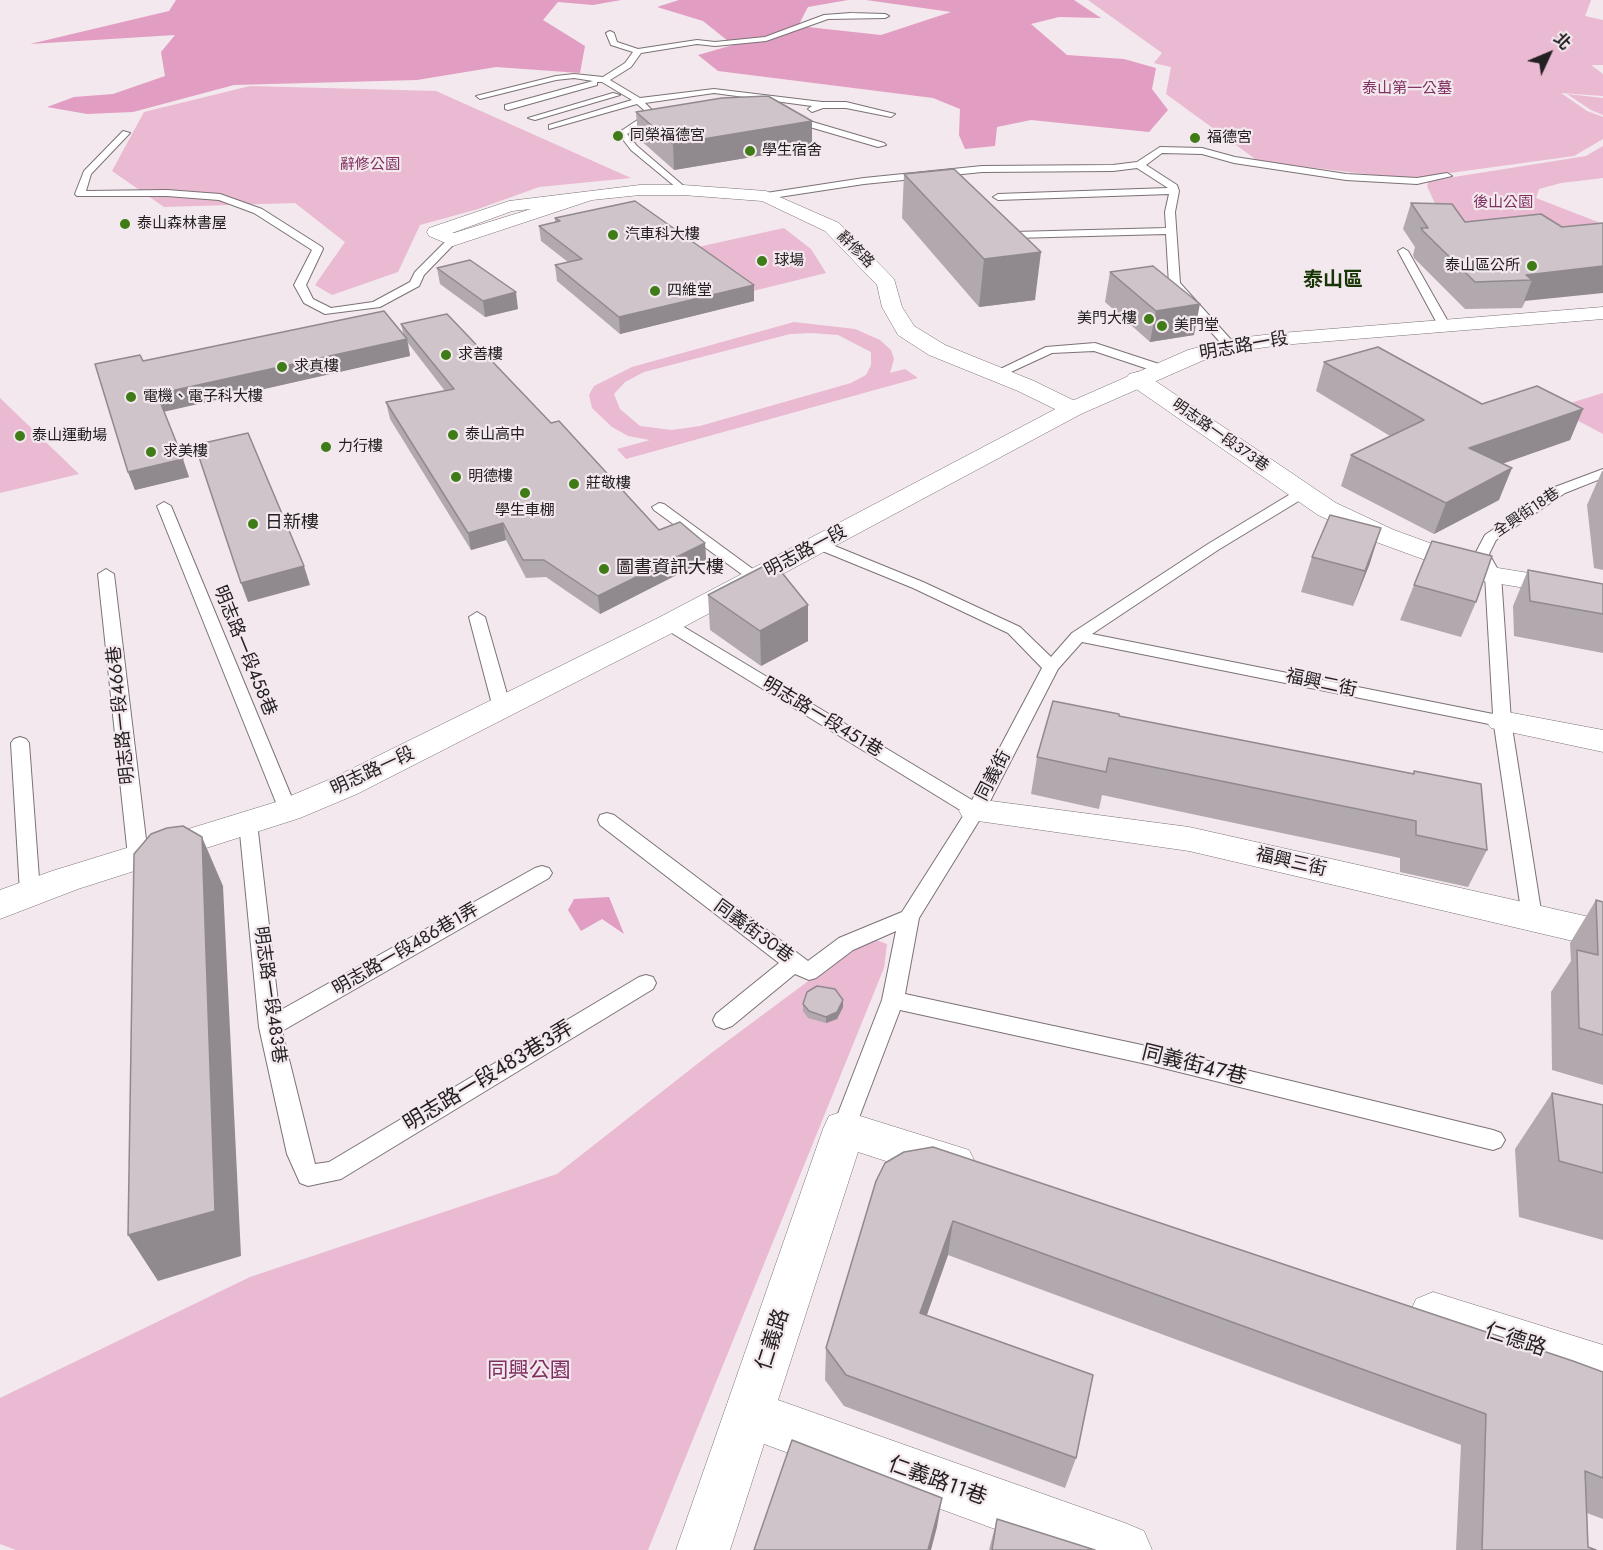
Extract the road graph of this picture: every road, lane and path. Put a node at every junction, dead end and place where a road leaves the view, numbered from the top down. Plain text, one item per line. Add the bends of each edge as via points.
1 (885, 16) dead end
2 (610, 33) dead end
3 (638, 51) junction
4 (604, 80) junction
5 (623, 93) junction
6 (480, 96) dead end
7 (639, 101) junction
8 (822, 105) junction
9 (508, 107) dead end
10 (891, 114) dead end
11 (781, 116) edge
12 (532, 118) dead end
13 (791, 118) junction
14 (655, 120) edge
15 (643, 121) junction
16 (552, 127) dead end
17 (126, 133) dead end
18 (881, 145) dead end
19 (1139, 165) junction
20 (1447, 176) dead end
21 (683, 190) junction
22 (1174, 191) junction
23 (766, 196) junction
24 (998, 197) dead end
25 (1171, 231) junction
26 (1014, 235) edge
27 (453, 240) joint
28 (1403, 251) dead end
29 (1603, 313) edge
30 (1444, 326) junction
31 (1230, 346) junction
32 (1161, 369) junction
33 (996, 374) junction
34 (1137, 379) junction
35 (1073, 409) junction
36 (1603, 473) edge
37 (1302, 493) junction
38 (164, 506) dead end
39 (659, 507) dead end
40 (820, 545) junction
41 (106, 574) dead end
42 (1493, 575) junction
43 (756, 578) junction
44 (1603, 594) edge
45 (477, 617) dead end
46 (668, 624) junction
47 (1078, 636) junction
48 (1052, 668) junction
49 (502, 708) junction
50 (1502, 721) junction
51 (1603, 741) edge
52 (20, 743) dead end
53 (288, 810) junction
54 (976, 811) junction
55 (607, 819) dead end
56 (248, 823) junction
57 (138, 856) junction
58 (542, 873) dead end
59 (30, 892) junction
60 (0, 905) edge
61 (909, 917) junction
62 (1532, 917) junction
63 (1603, 934) edge
64 (794, 963) junction
65 (646, 983) dead end
66 (893, 1000) junction
67 (724, 1020) dead end
68 (270, 1027) junction
69 (844, 1129) junction
70 (1493, 1140) dead end
71 (333, 1172) joint
72 (991, 1176) edge
73 (1399, 1304) edge
74 (1603, 1369) edge
75 (749, 1414) junction
76 (703, 1550) edge
77 (1125, 1550) edge

1 - 3 lane via 827,17 766,39 698,42
2 - 3 lane via 614,43
3 - 4 lane via 628,65
4 - 5 lane
4 - 6 lane via 556,78
4 - 9 lane
5 - 7 lane
5 - 12 lane
7 - 8 lane via 714,91
7 - 15 lane via 648,110
7 - 16 lane
8 - 10 lane via 846,105
8 - 13 lane
11 - 13 lane
13 - 18 lane
14 - 15 lane
15 - 21 lane via 622,133
17 - 27 lane via 87,173 80,194 220,197 258,211 318,249 300,285 308,300 329,312 376,305 415,284 419,274
19 - 20 lane via 1160,150 1202,151 1234,160 1346,177 1417,181
19 - 22 lane via 1172,185
19 - 23 lane via 982,169
21 - 23 street, 辭修路
21 - 27 street, 辭修路 via 590,195
22 - 24 lane
22 - 25 lane
23 - 33 street, 辭修路 via 832,227 887,283 892,307 906,330 937,350
25 - 26 lane
25 - 31 lane via 1175,284
28 - 30 lane
29 - 30 street, 明志路一段
30 - 31 street, 明志路一段
31 - 32 street, 明志路一段
32 - 33 lane via 1095,346 1050,350
32 - 34 street, 明志路一段
33 - 35 street, 辭修路
34 - 35 street, 明志路一段
34 - 37 street, 明志路一段373巷
35 - 40 street, 明志路一段
36 - 42 lane, 全興街18巷 via 1560,490 1490,538 1482,554
37 - 42 street, 明志路一段373巷 via 1385,536
37 - 47 lane
38 - 53 lane, 明志路一段458巷
39 - 43 lane
40 - 43 street, 明志路一段
40 - 48 lane via 1014,630
41 - 57 lane, 明志路一段466巷
42 - 44 street, 明志路一段373巷
42 - 50 lane
43 - 46 street, 明志路一段
45 - 49 lane
46 - 49 street, 明志路一段
46 - 54 lane, 明志路一段451巷
47 - 48 lane
47 - 50 lane, 福興二街
48 - 54 lane, 同義街
49 - 53 street, 明志路一段
50 - 51 street, 福興二街
50 - 62 lane
52 - 59 lane
53 - 56 street, 明志路一段
54 - 61 lane, 同義街
54 - 62 street, 福興三街 via 1189,839
55 - 64 lane, 同義街30巷
56 - 57 street, 明志路一段
56 - 68 lane, 明志路一段483巷
57 - 59 street, 明志路一段
58 - 68 lane, 明志路一段486巷1弄
59 - 60 street, 明志路一段
61 - 64 lane, 同義街30巷 via 846,944 809,972
61 - 66 lane, 同義街
62 - 63 street, 福興三街
64 - 67 lane
65 - 71 lane, 明志路一段483巷3弄
66 - 69 lane, 同義街
66 - 70 lane, 同義街47巷 via 1152,1056
68 - 71 lane, 明志路一段483巷 via 299,1154 308,1175
69 - 72 street
69 - 75 street, 仁義路
73 - 74 street, 仁德路
75 - 76 street, 仁義路
75 - 77 street, 仁義路11巷

